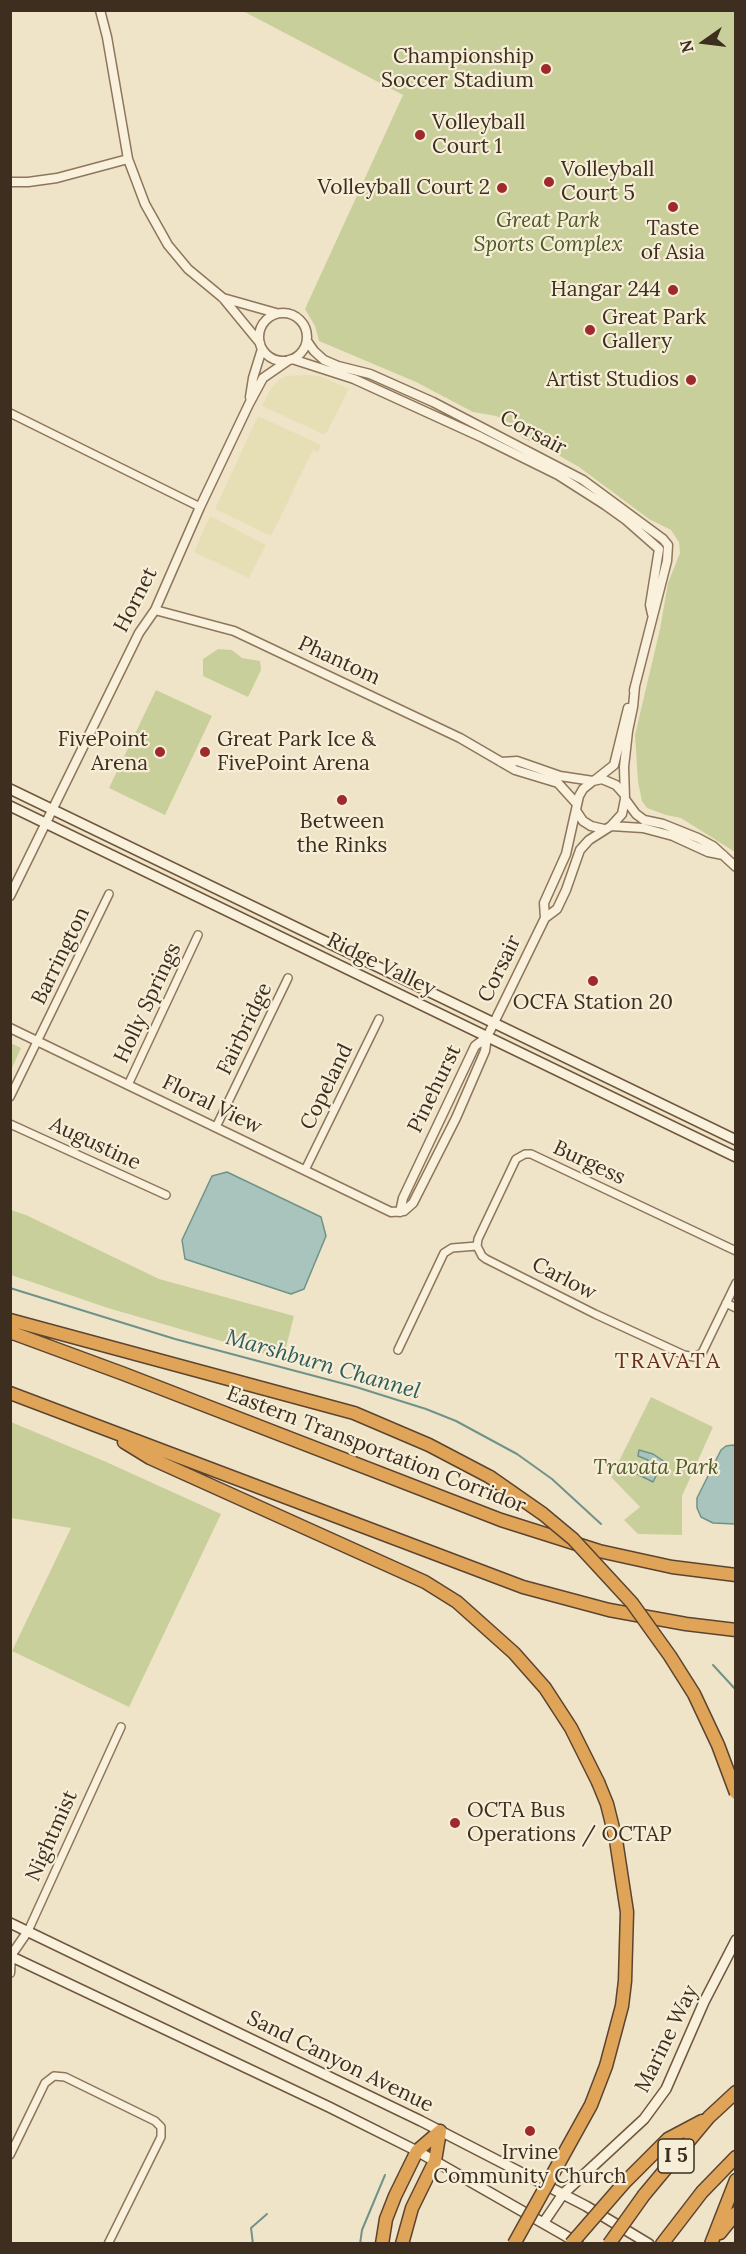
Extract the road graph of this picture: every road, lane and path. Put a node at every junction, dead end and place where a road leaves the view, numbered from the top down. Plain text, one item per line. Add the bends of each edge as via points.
1 (100, 10) edge
2 (128, 159) junction
3 (10, 182) edge
4 (223, 298) junction
5 (276, 314) junction
6 (307, 341) junction
7 (261, 346) junction
8 (290, 360) junction
9 (249, 404) junction
10 (10, 413) edge
11 (200, 507) junction
12 (155, 610) junction
13 (652, 615) junction
14 (635, 686) junction
15 (501, 762) junction
16 (594, 781) junction
17 (10, 789) edge
18 (625, 797) junction
19 (10, 806) edge
20 (577, 808) junction
21 (53, 811) junction
22 (46, 823) junction
23 (608, 828) junction
24 (723, 856) junction
25 (735, 867) edge
26 (109, 894) dead end
27 (10, 896) edge
28 (545, 918) junction
29 (198, 936) dead end
30 (288, 978) dead end
31 (379, 1019) dead end
32 (494, 1023) junction
33 (10, 1028) edge
34 (487, 1037) junction
35 (38, 1041) junction
36 (128, 1084) junction
37 (10, 1097) edge
38 (10, 1124) edge
39 (216, 1127) junction
40 (735, 1140) edge
41 (735, 1157) edge
42 (305, 1170) junction
43 (166, 1195) dead end
44 (400, 1212) junction
45 (477, 1246) junction
46 (735, 1251) edge
47 (735, 1283) edge
48 (726, 1303) junction
49 (735, 1308) edge
50 (10, 1320) edge
51 (10, 1332) edge
52 (398, 1350) dead end
53 (10, 1393) edge
54 (97, 1425) junction
55 (735, 1575) edge
56 (735, 1630) edge
57 (121, 1727) dead end
58 (735, 1793) edge
59 (10, 1923) edge
60 (28, 1931) junction
61 (735, 1940) edge
62 (11, 1956) edge
63 (10, 1973) edge
64 (735, 2092) edge
65 (709, 2117) junction
66 (440, 2131) junction
67 (417, 2151) junction
68 (10, 2155) edge
69 (735, 2157) edge
70 (435, 2162) junction
71 (735, 2180) edge
72 (563, 2194) junction
73 (735, 2213) edge
74 (543, 2222) junction
75 (108, 2244) edge
76 (382, 2244) edge
77 (402, 2244) edge
78 (514, 2244) edge
79 (571, 2244) edge
80 (579, 2244) edge
81 (609, 2244) edge
82 (649, 2244) edge
83 (662, 2244) edge
84 (711, 2244) edge

1 - 2 street
2 - 3 street via 57,178
2 - 4 street via 145,204 168,245 188,269
4 - 5 street
4 - 7 street
5 - 6 street via 290,314 302,321
5 - 7 street via 264,322 259,336
6 - 8 street via 301,353
6 - 13 street, Corsair via 324,360 370,374 433,402 583,480 663,539 668,554
7 - 8 street via 271,358
7 - 9 street, Hornet
8 - 9 street, Hornet via 263,378
8 - 13 street, Corsair via 354,379 472,432 558,475 619,515 659,549 650,605
9 - 11 street, Hornet
10 - 11 street
11 - 12 street, Hornet
12 - 15 street, Phantom via 234,631 460,738
12 - 21 street, Hornet via 139,633
13 - 14 street, Corsair
14 - 16 street, Corsair via 614,765
14 - 18 street, Corsair via 624,765
15 - 16 street, Phantom via 517,761 560,776
15 - 20 street, Phantom via 558,783
16 - 18 street via 610,781
16 - 20 street via 583,789
17 - 21 main road, Ridge Valley
18 - 23 street via 622,814
18 - 24 street via 644,820 684,831 713,846
19 - 22 main road, Ridge Valley
20 - 23 street via 591,826
20 - 28 street, Corsair via 566,854 544,903
21 - 22 street, Hornet
21 - 32 main road, Ridge Valley
22 - 27 street, Hornet
22 - 34 main road, Ridge Valley
23 - 24 street via 643,828
23 - 28 street, Corsair via 582,846 557,909
24 - 25 street
26 - 35 street, Barrington
28 - 32 street, Corsair
29 - 36 street, Holly Springs
30 - 39 street, Fairbridge
31 - 42 street, Copeland
32 - 34 street, Corsair
32 - 40 main road, Ridge Valley
33 - 35 street, Floral View
34 - 41 main road, Ridge Valley
34 - 44 street, Pinehurst via 476,1046 403,1198
34 - 44 street, Pinehurst via 485,1051 456,1118 413,1203
35 - 36 street, Floral View
35 - 37 street, Barrington
36 - 39 street, Floral View
38 - 43 street, Augustine
39 - 42 street, Floral View
42 - 44 street, Floral View via 391,1212
45 - 46 street, Burgess via 516,1159 531,1154
45 - 48 street, Carlow via 486,1259 684,1355 694,1357 702,1353
45 - 52 street via 452,1248 444,1253
47 - 48 street, Carlow
48 - 49 street
50 - 58 highway, bridge via 354,1413 490,1477 573,1539 632,1603 694,1694
51 - 55 highway, Eastern Transportation Corridor via 501,1521 610,1553 672,1567
53 - 54 highway
54 - 56 highway via 523,1587 609,1610
54 - 78 highway, bridge via 150,1458 424,1582 457,1602 514,1653 545,1688 571,1728 607,1804 616,1840 627,1912 622,2006 591,2105
57 - 60 street, Nightmist
59 - 60 main road, Sand Canyon Avenue
60 - 62 street, Nightmist
60 - 66 main road, Sand Canyon Avenue
61 - 72 main road, Marine Way via 660,2098 644,2119
62 - 63 street
62 - 67 main road
64 - 65 highway, I 5
65 - 79 highway, bridge via 668,2139
65 - 81 highway, I 5, bridge
66 - 67 highway
66 - 70 highway
66 - 72 main road, Sand Canyon Avenue
67 - 70 main road
67 - 76 highway via 386,2219
68 - 75 street via 52,2076 65,2077 153,2119 161,2127 159,2140
69 - 83 highway, I 5
70 - 74 main road
70 - 77 highway via 412,2208
71 - 84 highway
72 - 74 main road, Marine Way
72 - 82 main road, Sand Canyon Avenue
73 - 84 highway
74 - 80 main road

